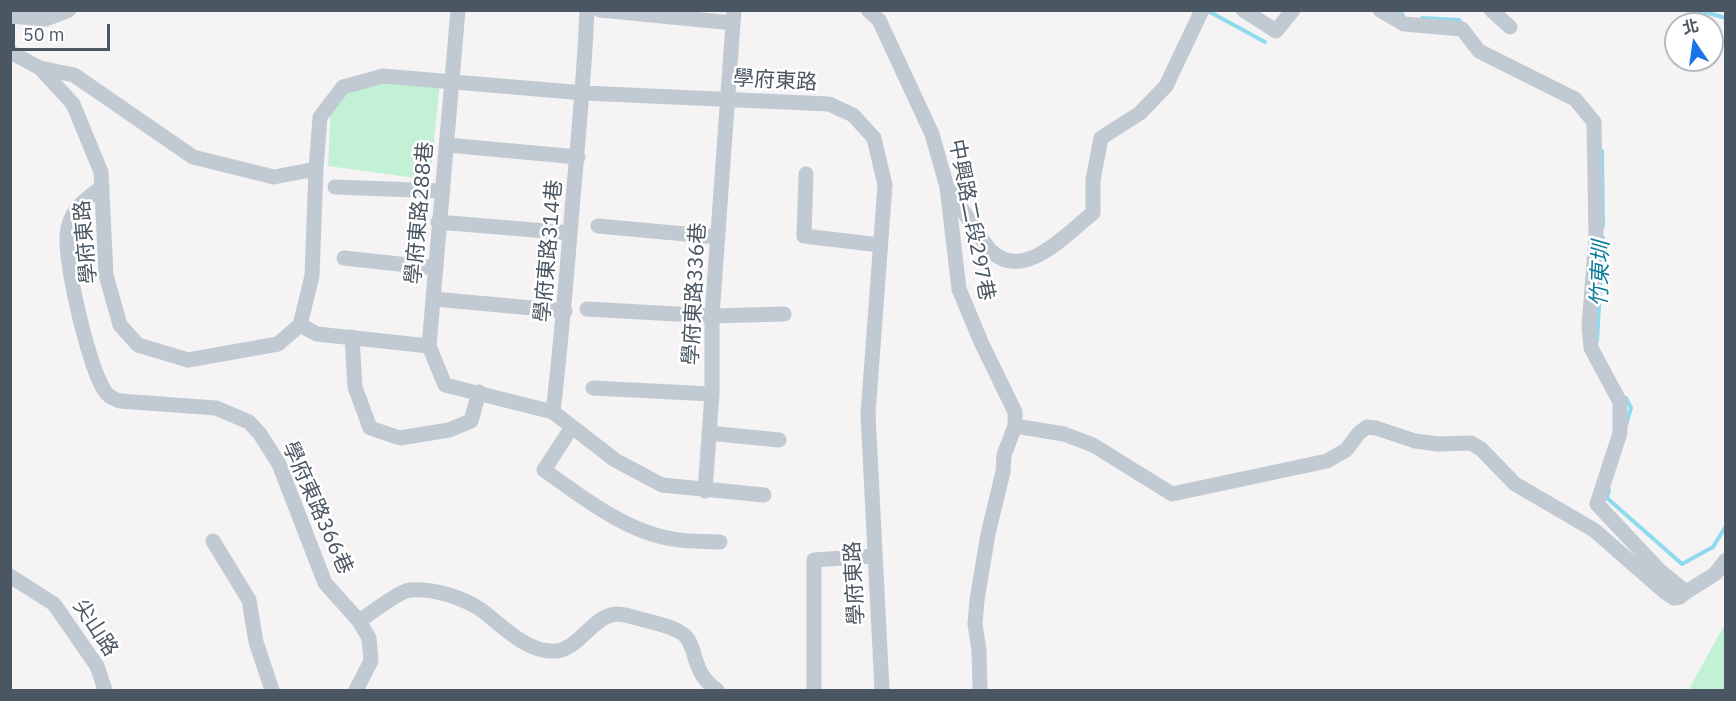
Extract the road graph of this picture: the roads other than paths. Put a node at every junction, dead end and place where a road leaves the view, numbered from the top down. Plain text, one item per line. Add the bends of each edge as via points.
1 (69, 10) edge
2 (458, 10) edge
3 (587, 10) edge
4 (600, 10) edge
5 (868, 10) edge
6 (1202, 10) edge
7 (1243, 10) edge
8 (1281, 10) edge
9 (1293, 10) edge
10 (1380, 10) edge
11 (1491, 10) edge
12 (10, 16) edge
13 (734, 17) edge
14 (1260, 21) junction
15 (1510, 27) dead end
16 (10, 52) edge
17 (40, 68) junction
18 (451, 84) junction
19 (584, 93) junction
20 (729, 100) junction
21 (447, 145) junction
22 (578, 157) junction
23 (316, 169) junction
24 (806, 174) dead end
25 (102, 187) junction
26 (335, 187) dead end
27 (947, 187) junction
28 (442, 191) junction
29 (438, 222) junction
30 (598, 226) dead end
31 (570, 233) junction
32 (718, 237) junction
33 (880, 245) junction
34 (344, 258) dead end
35 (436, 268) junction
36 (434, 299) junction
37 (587, 309) dead end
38 (565, 310) junction
39 (784, 314) dead end
40 (712, 316) junction
41 (300, 325) junction
42 (352, 337) junction
43 (429, 346) junction
44 (593, 388) dead end
45 (479, 393) junction
46 (712, 394) junction
47 (553, 412) junction
48 (1016, 426) junction
49 (572, 427) junction
50 (710, 434) junction
51 (779, 441) dead end
52 (705, 491) junction
53 (764, 495) dead end
54 (213, 541) dead end
55 (720, 542) dead end
56 (875, 556) junction
57 (1725, 560) edge
58 (10, 576) edge
59 (1686, 592) junction
60 (359, 621) junction
61 (105, 690) edge
62 (272, 690) edge
63 (356, 690) edge
64 (717, 690) edge
65 (814, 690) edge
66 (882, 690) edge
67 (980, 690) edge

1 - 12 street via 46,19
2 - 18 street, 學府東路288巷
3 - 19 street, 學府東路314巷
4 - 13 street
5 - 27 street, 中興路二段297巷 via 879,20 919,103
6 - 27 street via 1166,86 1140,113 1101,138 1093,180 1093,213 1036,257 1019,263 1003,260 990,250
7 - 14 street
8 - 14 street via 1281,14
9 - 14 street via 1276,31
10 - 59 street via 1404,24 1462,29 1479,51 1575,99 1594,122 1596,237 1591,348 1620,402 1620,433 1597,504 1659,570
11 - 15 street
13 - 20 street, 學府東路336巷
16 - 17 street, 學府東路
17 - 23 street, 學府東路 via 74,75 193,157 274,177
17 - 25 street, 學府東路 via 73,104 101,172
18 - 19 street, 學府東路
18 - 21 street, 學府東路288巷
18 - 23 street, 學府東路 via 383,76 343,87 321,117
19 - 20 street, 學府東路
19 - 22 street, 學府東路314巷
20 - 32 street, 學府東路336巷
20 - 33 street, 學府東路 via 829,105 853,115 874,138 885,185
21 - 22 street
21 - 28 street, 學府東路288巷
22 - 31 street, 學府東路314巷
23 - 41 street, 學府東路 via 312,276
24 - 33 street via 804,236
25 - 41 street, 學府東路 via 106,275 120,325 138,345 188,360 278,344
25 - 60 street, 學府東路366巷 via 79,204 68,228 71,278 84,339 102,387 120,401 216,408 249,422 279,465 325,583
26 - 28 street
27 - 48 street, 中興路二段297巷 via 959,290 1015,411
28 - 29 street, 學府東路288巷
29 - 31 street
29 - 35 street, 學府東路288巷
30 - 32 street
31 - 38 street, 學府東路314巷
32 - 40 street, 學府東路336巷
33 - 56 street, 學府東路 via 868,414
34 - 35 street
35 - 36 street, 學府東路288巷
36 - 38 street
36 - 43 street, 學府東路288巷
37 - 40 street
38 - 47 street, 學府東路314巷
39 - 40 street
40 - 46 street, 學府東路336巷
41 - 42 street via 317,334
42 - 43 street
42 - 45 street via 355,387 370,428 400,438 448,430 471,421
43 - 45 street via 445,385
44 - 46 street
45 - 47 street
46 - 50 street, 學府東路336巷
47 - 49 street
48 - 59 street via 1064,434 1093,445 1172,494 1327,461 1346,450 1367,428 1415,441 1471,443 1481,448 1515,484 1594,530 1665,592 1674,598
48 - 67 street via 1004,455 980,578 975,624 980,650
49 - 52 street via 615,460 662,485
49 - 55 street via 544,470 633,527 672,539
50 - 51 street
50 - 52 street, 學府東路336巷
52 - 53 street
54 - 62 street via 249,600 256,642
56 - 65 street via 814,560
56 - 66 street, 學府東路
57 - 59 street via 1715,574
58 - 61 street, 尖山路 via 54,604 97,666
60 - 63 street, 學府東路366巷 via 369,638 371,661
60 - 64 street via 408,590 452,595 478,608 514,635 555,652 616,614 682,633 689,640 699,673

